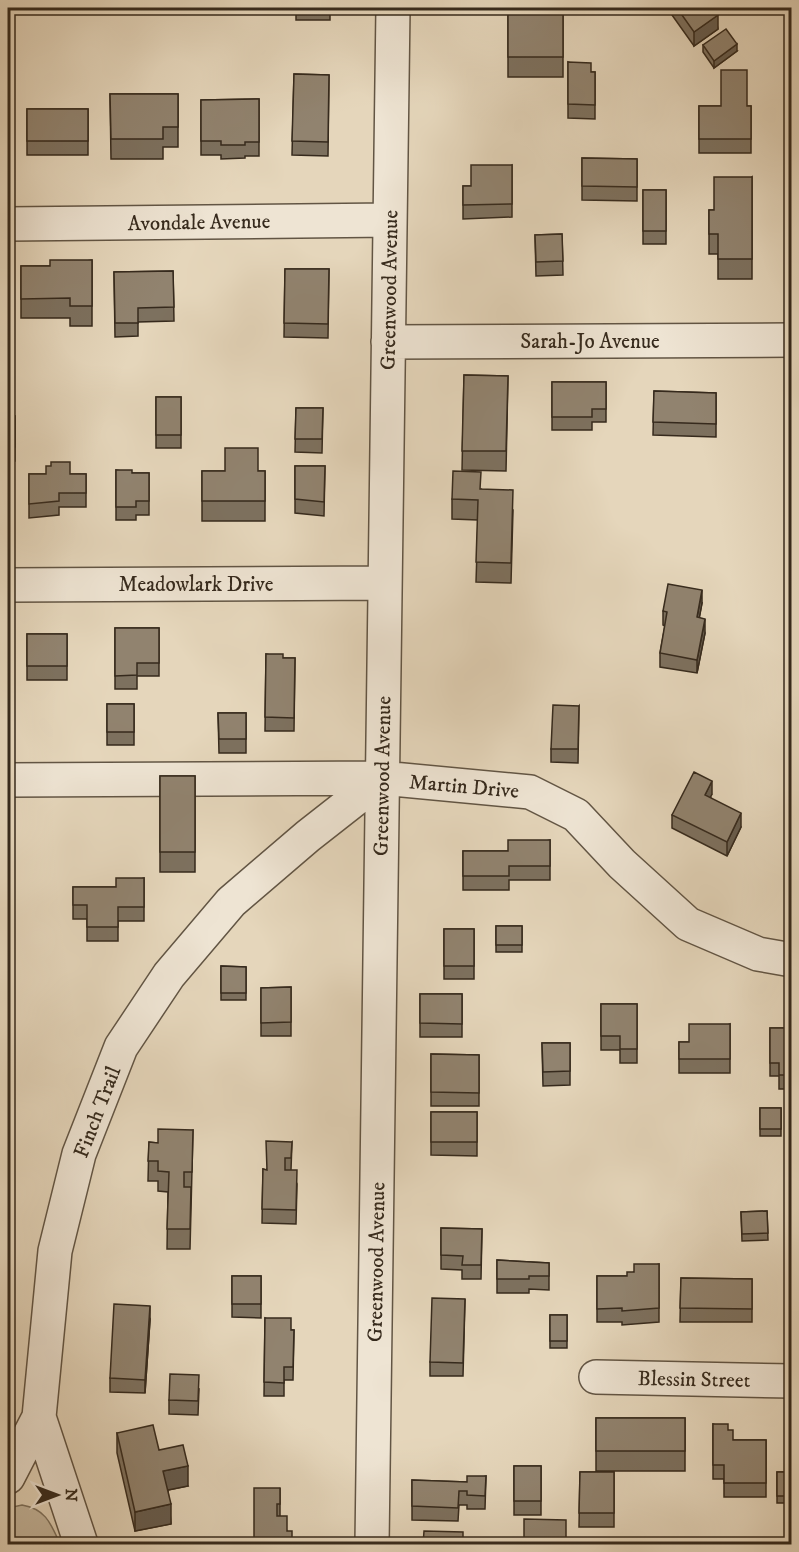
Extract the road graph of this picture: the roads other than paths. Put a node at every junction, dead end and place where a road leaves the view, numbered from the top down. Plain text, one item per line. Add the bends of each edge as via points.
1 (393, 8) edge
2 (390, 220) junction
3 (8, 224) edge
4 (792, 340) edge
5 (388, 342) junction
6 (385, 584) junction
7 (8, 585) edge
8 (382, 778) junction
9 (8, 780) edge
10 (792, 960) edge
11 (596, 1377) dead end
12 (792, 1381) edge
13 (39, 1417) junction
14 (8, 1477) edge
15 (81, 1545) edge
16 (372, 1545) edge

1 - 2 street, Greenwood Avenue
2 - 3 street, Avondale Avenue
2 - 5 street, Greenwood Avenue
4 - 5 street, Sarah-Jo Avenue
5 - 6 street, Greenwood Avenue
6 - 7 street, Meadowlark Drive
6 - 8 street, Greenwood Avenue
8 - 9 street, Martin Drive
8 - 10 street, Martin Drive via 530,792 576,815 622,864 688,924 758,954
8 - 13 street, Finch Trail via 231,903 169,975 121,1047 79,1154 55,1251
8 - 16 street, Greenwood Avenue
11 - 12 street, Blessin Street
13 - 14 street
13 - 15 street, Finch Trail

